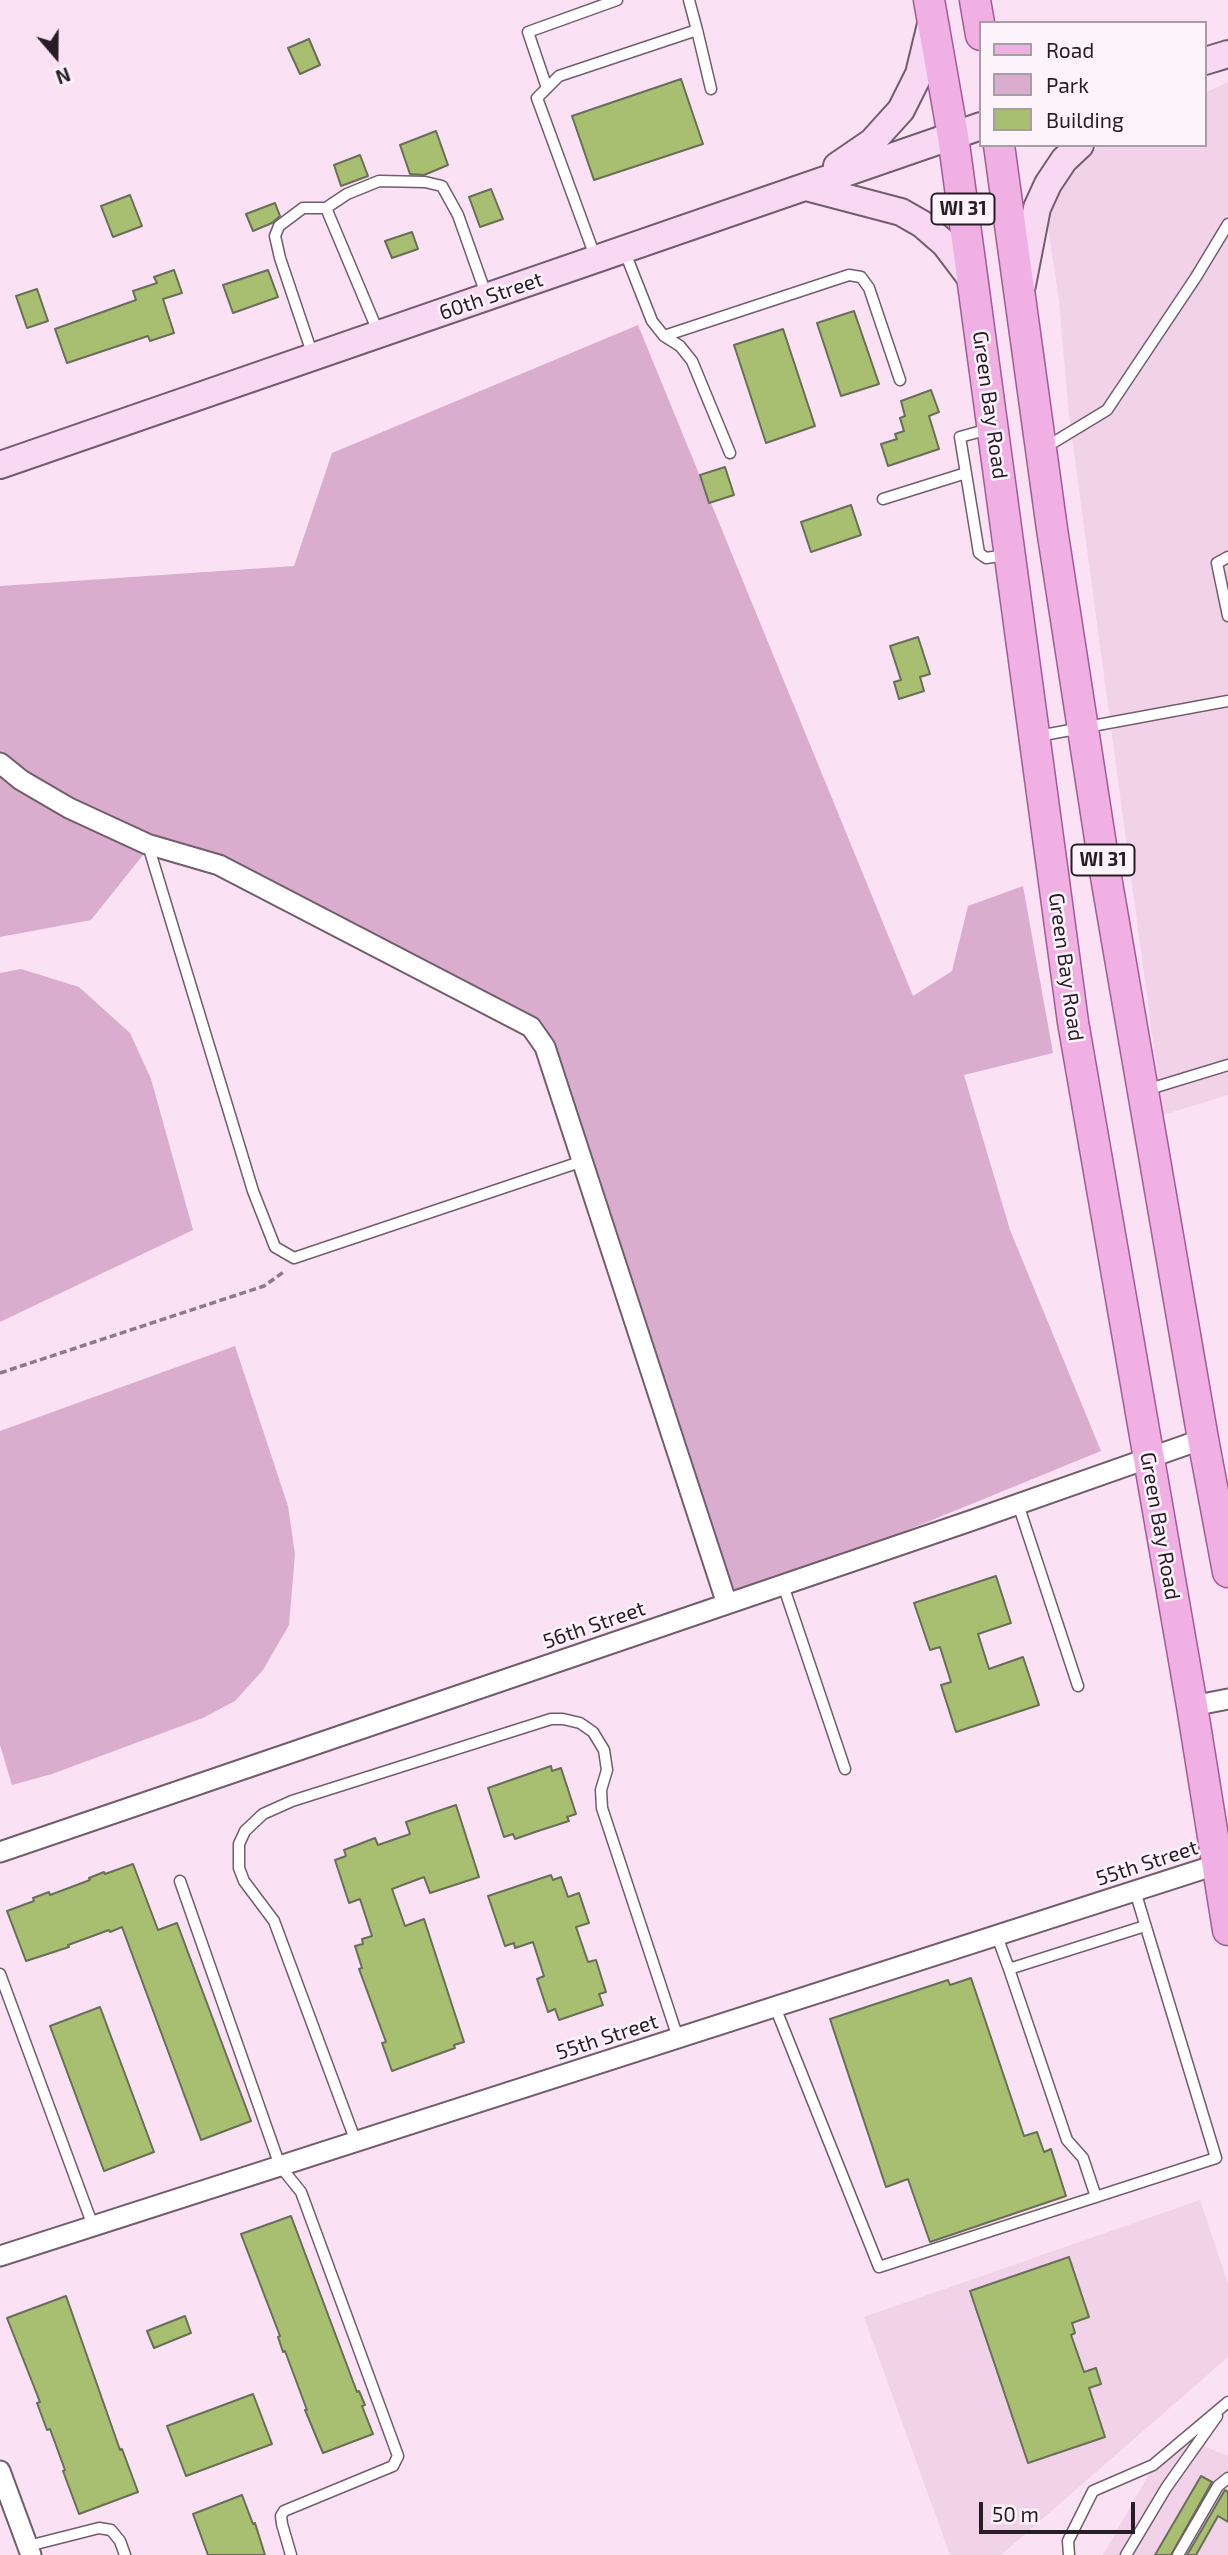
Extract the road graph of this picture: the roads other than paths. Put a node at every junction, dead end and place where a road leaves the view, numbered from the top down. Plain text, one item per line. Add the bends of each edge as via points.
1 (617, 0) edge
2 (689, 0) edge
3 (930, 9) edge
4 (697, 30) junction
5 (1228, 54) edge
6 (1207, 60) edge
7 (547, 88) junction
8 (711, 89) dead end
9 (979, 127) edge
10 (953, 136) junction
11 (999, 147) edge
12 (1078, 147) edge
13 (806, 187) junction
14 (326, 208) junction
15 (1228, 224) edge
16 (624, 250) junction
17 (596, 259) junction
18 (973, 281) junction
19 (1021, 294) junction
20 (487, 297) junction
21 (379, 334) junction
22 (664, 336) junction
23 (314, 357) junction
24 (900, 380) dead end
25 (993, 428) junction
26 (1042, 450) junction
27 (730, 453) dead end
28 (0, 465) edge
29 (966, 474) junction
30 (883, 499) dead end
31 (1010, 555) junction
32 (1228, 557) edge
33 (1228, 616) edge
34 (1228, 701) edge
35 (1083, 729) junction
36 (1034, 737) junction
37 (0, 763) edge
38 (147, 844) junction
39 (1228, 1065) edge
40 (1143, 1091) junction
41 (583, 1160) junction
42 (1203, 1439) junction
43 (1147, 1458) junction
44 (1018, 1504) junction
45 (1228, 1572) edge
46 (783, 1585) junction
47 (727, 1604) junction
48 (1078, 1686) dead end
49 (1228, 1699) edge
50 (1192, 1706) junction
51 (845, 1769) dead end
52 (0, 1852) edge
53 (1222, 1863) edge
54 (180, 1881) dead end
55 (1135, 1891) junction
56 (1145, 1926) junction
57 (1228, 1930) edge
58 (997, 1936) junction
59 (1009, 1969) junction
60 (0, 1973) edge
61 (775, 2007) junction
62 (678, 2038) junction
63 (356, 2142) junction
64 (280, 2166) junction
65 (1096, 2197) junction
66 (93, 2226) junction
67 (0, 2256) edge
68 (1227, 2403) edge
69 (0, 2471) edge
70 (1228, 2478) edge
71 (30, 2550) edge
72 (125, 2555) edge
73 (291, 2555) edge
74 (1069, 2555) edge
75 (1126, 2555) edge
76 (1178, 2555) edge

1 - 7 lane via 528,32
2 - 4 lane
3 - 10 main road, Green Bay Road / WI 31
3 - 13 street via 919,74 901,110 872,142
4 - 7 lane via 559,76
4 - 8 lane
5 - 6 street
7 - 17 lane via 537,98
9 - 10 street, 60th Street
10 - 13 street, 60th Street
10 - 18 main road, Green Bay Road / WI 31
11 - 19 main road, WI 31
12 - 19 street via 1064,160 1037,208
13 - 16 street, 60th Street
13 - 18 street via 901,212 945,244
14 - 20 lane via 380,181 442,186 458,215
14 - 21 lane
14 - 23 lane via 303,208 279,226 275,236
15 - 26 lane via 1107,410
16 - 17 street, 60th Street
16 - 22 lane via 652,321
17 - 20 street, 60th Street
18 - 25 main road, Green Bay Road / WI 31
19 - 26 main road, WI 31
20 - 21 street, 60th Street
21 - 23 street, 60th Street
22 - 24 lane via 849,275 861,277 869,288
22 - 27 lane via 692,361
23 - 28 street, 60th Street
25 - 29 lane via 960,436
25 - 31 main road, Green Bay Road / WI 31
26 - 35 main road, WI 31
29 - 30 lane
29 - 31 lane via 979,553 986,558
31 - 36 main road, Green Bay Road / WI 31
32 - 33 lane via 1217,563
34 - 35 lane
35 - 36 lane
35 - 40 main road, WI 31
36 - 43 main road, Green Bay Road / WI 31 via 1073,1022
37 - 38 street via 69,808
38 - 41 street via 219,865 531,1027 545,1047
38 - 41 lane via 253,1191 275,1247 294,1258
39 - 40 lane
40 - 42 main road, WI 31
41 - 47 street
42 - 43 street, 56th Street
42 - 45 main road, WI 31
43 - 44 street, 56th Street
43 - 50 main road, Green Bay Road / WI 31
44 - 46 street, 56th Street
44 - 48 lane
46 - 47 street, 56th Street
46 - 51 lane
47 - 52 street, 56th Street
49 - 50 street
50 - 53 main road, Green Bay Road / WI 31
53 - 55 street, 55th Street
53 - 57 main road, Green Bay Road / WI 31
54 - 64 lane
55 - 56 lane
55 - 58 street, 55th Street
56 - 59 lane
56 - 65 lane via 1216,2158
58 - 59 lane
58 - 61 street, 55th Street
59 - 65 lane via 1068,2140 1083,2158
60 - 66 lane
61 - 62 street, 55th Street
61 - 65 lane via 879,2267
62 - 63 street, 55th Street
62 - 63 lane via 602,1808 607,1770 604,1750 593,1732 580,1723 551,1719 292,1801 263,1815 246,1831 239,1844 239,1868 274,1922
63 - 64 street, 55th Street
64 - 66 street, 55th Street
64 - 73 lane via 301,2192 398,2456 393,2466 284,2511 282,2524
66 - 67 street, 55th Street
68 - 74 lane via 1153,2465 1093,2491 1068,2541
68 - 75 lane via 1166,2488
69 - 71 street
70 - 76 lane via 1218,2486
71 - 72 lane via 99,2528 111,2530

